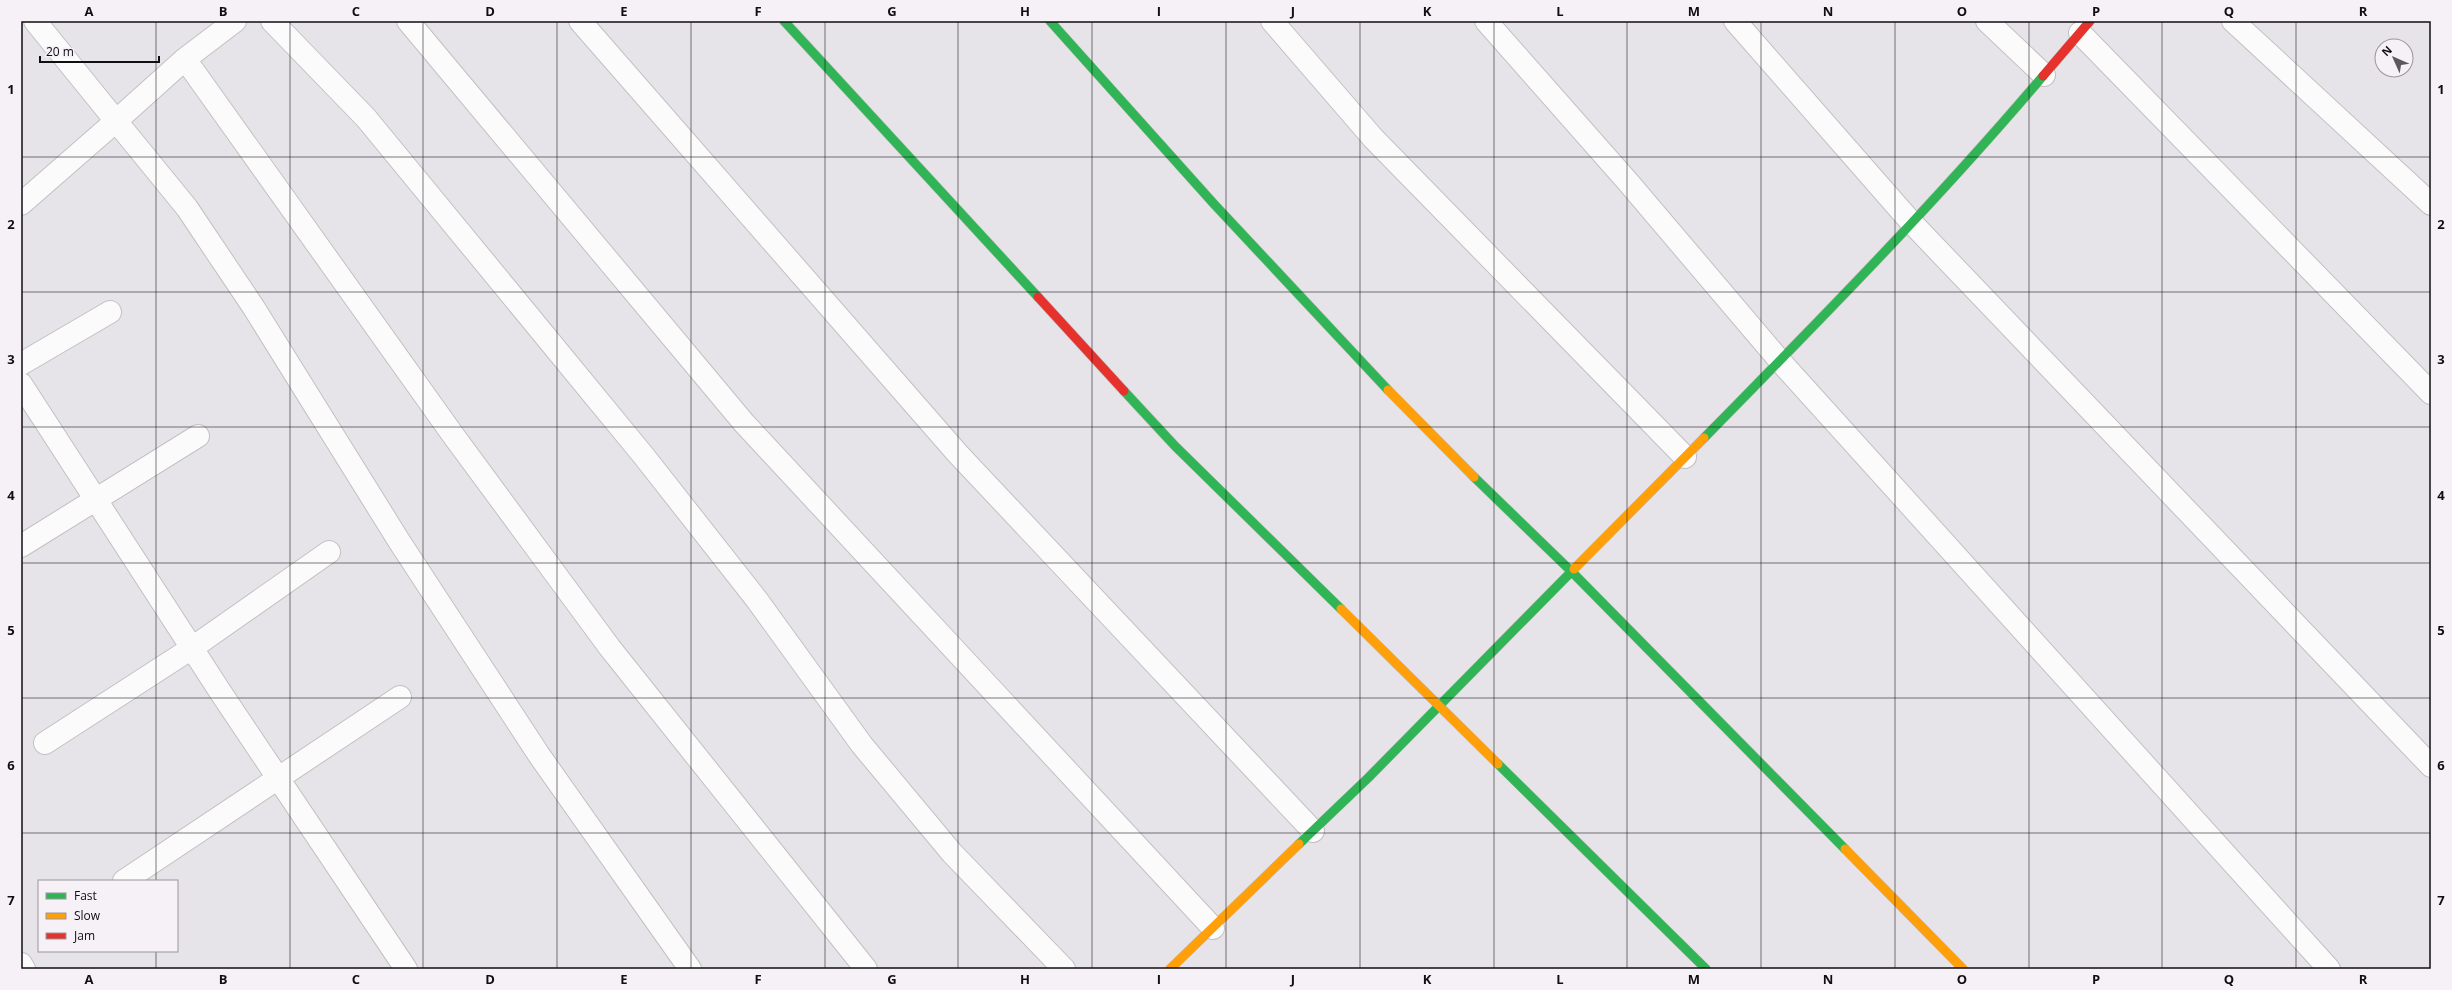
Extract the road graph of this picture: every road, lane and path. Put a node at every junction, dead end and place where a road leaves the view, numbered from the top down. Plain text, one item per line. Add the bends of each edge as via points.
1 (35, 21) edge
2 (235, 21) edge
3 (272, 21) edge
4 (408, 21) edge
5 (580, 21) edge
6 (784, 21) edge
7 (1050, 21) edge
8 (1272, 21) edge
9 (1486, 21) edge
10 (1735, 21) edge
11 (1987, 21) edge
12 (2233, 21) edge
13 (2085, 27) edge
14 (184, 59) junction
15 (2044, 75) junction
16 (116, 121) junction
17 (21, 204) edge
18 (2431, 204) edge
19 (1911, 222) junction
20 (110, 312) dead end
21 (1780, 361) junction
22 (21, 364) edge
23 (21, 384) edge
24 (2431, 393) edge
25 (198, 436) dead end
26 (1685, 457) junction
27 (97, 499) junction
28 (21, 546) edge
29 (329, 552) dead end
30 (1572, 572) junction
31 (192, 648) junction
32 (400, 697) dead end
33 (1438, 707) junction
34 (45, 743) dead end
35 (2431, 766) edge
36 (279, 778) junction
37 (1313, 831) junction
38 (126, 880) edge
39 (1213, 928) junction
40 (21, 964) edge
41 (24, 969) edge
42 (406, 969) edge
43 (690, 969) edge
44 (866, 969) edge
45 (1064, 969) edge
46 (1170, 969) edge
47 (1706, 969) edge
48 (1963, 969) edge
49 (2329, 969) edge

1 - 16 street
2 - 14 street
3 - 45 street via 366,118 642,455 757,600 862,745 952,853
4 - 39 street via 744,423
5 - 37 street via 958,454
6 - 33 main road via 1175,446
7 - 30 main road via 1214,204 1424,428
8 - 26 street via 1373,138
9 - 21 street via 1628,182
10 - 19 street
11 - 15 street
12 - 18 street
13 - 15 main road
13 - 24 street
14 - 16 street
14 - 44 street via 453,435 610,648
15 - 19 main road
16 - 17 street
16 - 43 street via 192,215 254,308 398,541 535,748
19 - 21 main road
19 - 35 street
20 - 22 street
21 - 26 main road
21 - 49 street
23 - 27 street
25 - 27 street
26 - 30 main road
27 - 28 street
27 - 31 street
29 - 31 street
30 - 33 main road
30 - 48 main road
31 - 34 street
31 - 36 street
32 - 36 street
33 - 37 main road
33 - 47 main road
36 - 38 street
36 - 42 street
37 - 39 main road
39 - 46 main road
40 - 41 street

